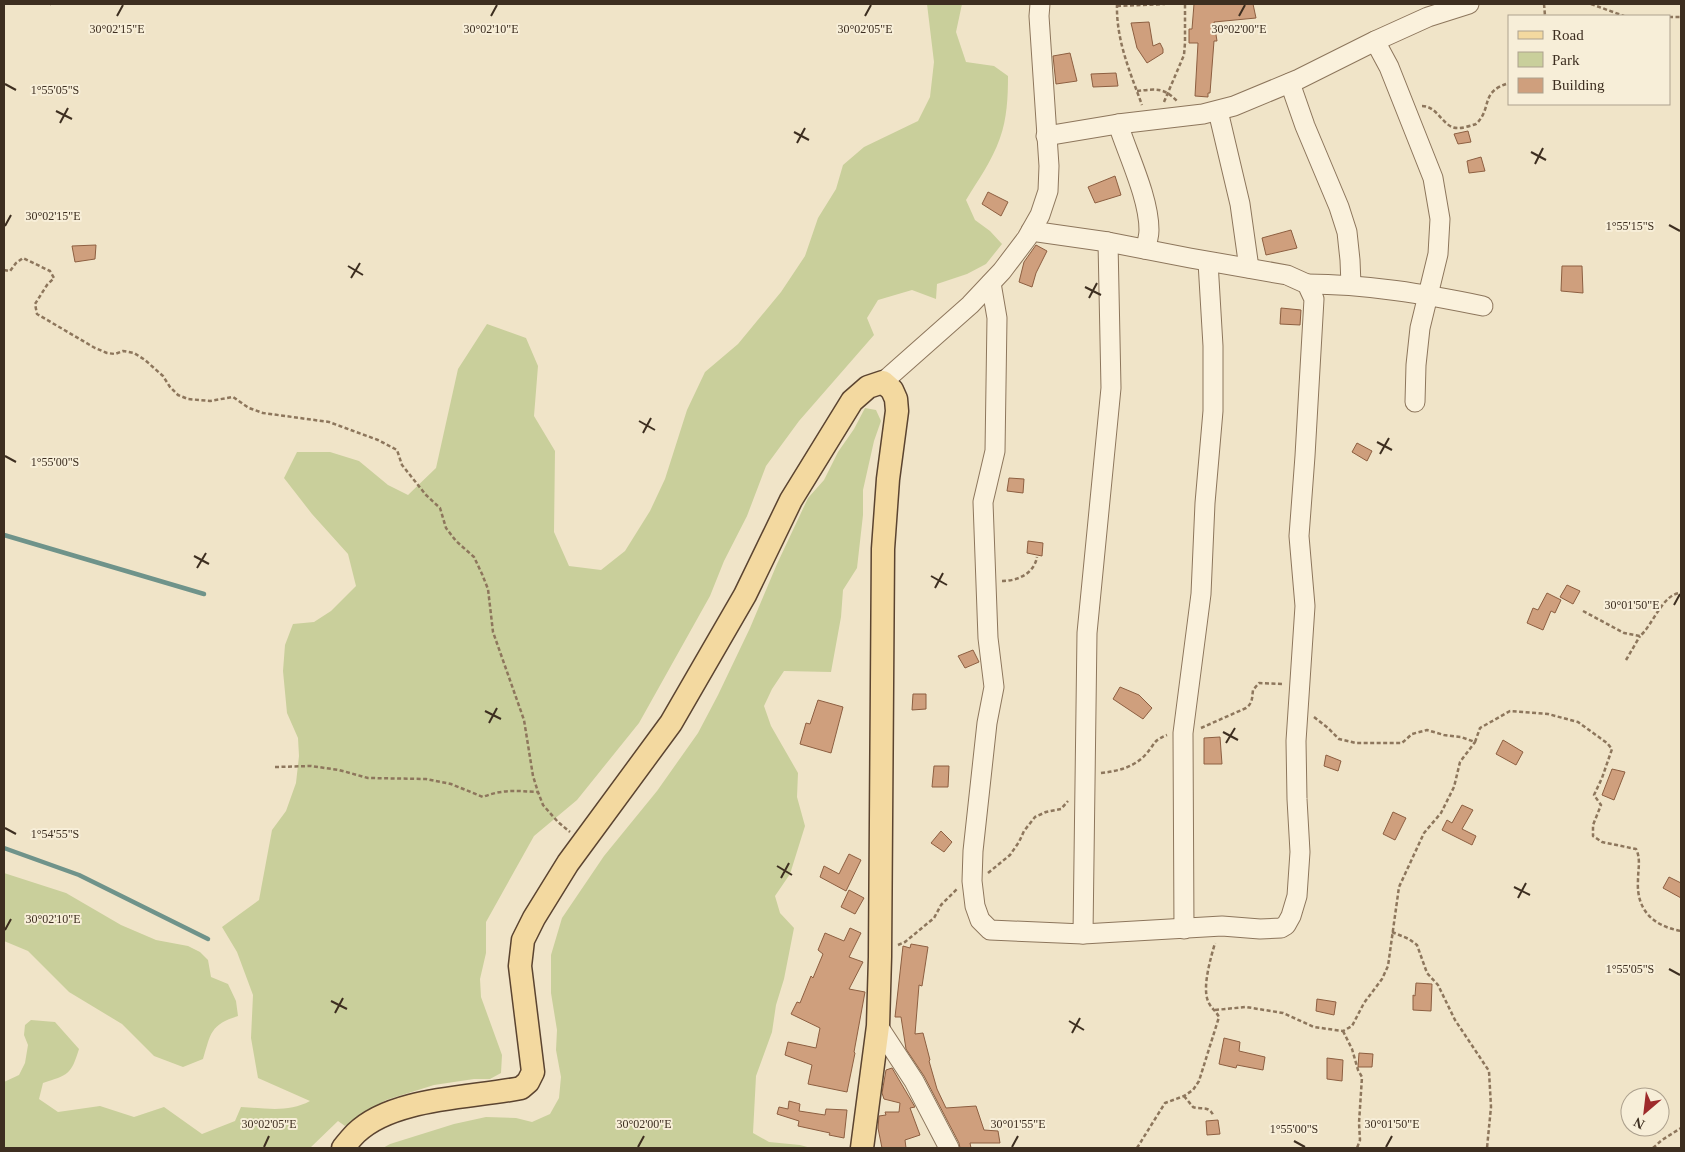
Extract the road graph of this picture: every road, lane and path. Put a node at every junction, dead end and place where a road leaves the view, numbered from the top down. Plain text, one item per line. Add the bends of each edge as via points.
1 (1040, 4) edge
2 (1165, 4) edge
3 (1184, 4) edge
4 (1469, 4) edge
5 (1591, 4) edge
6 (1117, 5) edge
7 (1427, 10) edge
8 (1621, 15) edge
9 (1375, 41) junction
10 (1290, 82) junction
11 (1508, 83) edge
12 (1137, 92) junction
13 (1167, 92) junction
14 (1218, 111) junction
15 (1408, 113) junction
16 (1188, 116) junction
17 (1154, 120) junction
18 (1118, 124) junction
19 (1046, 136) junction
20 (1031, 231) junction
21 (1108, 242) junction
22 (1145, 249) junction
23 (1208, 262) junction
24 (1249, 268) junction
25 (4, 270) edge
26 (991, 283) junction
27 (1307, 284) junction
28 (1351, 285) junction
29 (1428, 296) junction
30 (1483, 306) dead end
31 (882, 382) junction
32 (1415, 402) dead end
33 (1037, 557) dead end
34 (985, 579) junction
35 (1681, 592) edge
36 (1583, 611) dead end
37 (1640, 636) junction
38 (1626, 660) dead end
39 (1300, 696) junction
40 (1474, 742) junction
41 (275, 767) dead end
42 (538, 792) junction
43 (583, 842) junction
44 (1222, 926) junction
45 (1184, 929) junction
46 (1681, 931) edge
47 (1392, 932) junction
48 (1083, 934) junction
49 (1215, 1010) junction
50 (878, 1026) junction
51 (1343, 1031) junction
52 (1184, 1096) junction
53 (1212, 1115) dead end
54 (1681, 1128) edge
55 (343, 1148) edge
56 (862, 1148) edge
57 (949, 1148) edge
58 (1137, 1148) edge
59 (1357, 1148) edge
60 (1487, 1148) edge
61 (1653, 1148) edge

1 - 19 street
2 - 6 path
3 - 13 path via 1184,55
4 - 7 street
5 - 8 path
6 - 12 path via 1122,49
7 - 9 street
9 - 10 street
9 - 15 street
10 - 14 street
10 - 28 street via 1347,232
11 - 15 path via 1492,92 1482,118 1476,124 1453,127 1425,105
12 - 13 path
12 - 17 path
13 - 16 path
13 - 17 path
14 - 16 street
14 - 24 street via 1240,204
15 - 29 street via 1432,178 1440,219 1438,254
16 - 17 street
17 - 18 street
18 - 19 street
18 - 22 street via 1148,216
19 - 20 street via 1048,191
20 - 21 street
20 - 26 street
21 - 22 street
21 - 48 street via 1111,388 1086,633
22 - 23 street
23 - 24 street
23 - 45 street via 1213,411 1201,594 1183,733
24 - 27 street via 1288,275
25 - 42 path via 10,271 23,258 50,271 54,278 35,304 38,314 95,348 115,354 123,351 134,353 163,376 178,395 203,401 233,397 263,413 329,422 397,450 411,478 440,508 446,528 474,557 488,589 493,632 524,720
26 - 31 street
26 - 34 street via 997,318 995,451 983,502
27 - 28 street
27 - 39 street via 1314,299 1299,536 1306,606
28 - 29 street
29 - 30 street
29 - 32 street via 1419,338
31 - 43 main road via 868,387 852,401 791,500 745,595 671,723
31 - 50 main road via 892,390 897,411 888,479 884,549
33 - 34 path via 1032,569 1016,579
34 - 48 street via 994,687 973,851 975,906 980,920 990,930
35 - 37 path via 1666,600
36 - 37 path via 1624,633
37 - 38 path
39 - 40 path via 1311,715 1339,739 1356,743 1402,744 1412,734 1427,730 1461,736
39 - 44 street via 1296,741 1300,852 1297,896 1291,916 1281,928 1260,930
40 - 46 path via 1480,728 1510,711 1548,714 1578,722 1607,743 1612,749 1594,795 1601,804 1593,825 1593,836 1602,842 1636,850 1639,856 1638,896 1643,909 1651,919
40 - 47 path via 1460,762 1454,787 1441,813 1424,833 1399,887
41 - 42 path via 312,766 368,778 426,779 451,784 484,797 508,790
42 - 43 path via 542,805
43 - 55 main road via 534,918 524,940 520,966 533,1072 528,1082 516,1089 442,1098 406,1108 378,1118 356,1133
44 - 45 street
44 - 49 path via 1210,957 1206,990 1208,1001
45 - 48 street
47 - 51 path via 1388,966 1382,979 1352,1026
47 - 60 path via 1409,938 1417,945 1427,973 1438,985 1455,1020 1489,1070 1492,1107
49 - 51 path via 1246,1007 1283,1012 1314,1027
49 - 52 path via 1218,1017 1199,1081
50 - 56 main road
50 - 57 street via 914,1081
51 - 59 path via 1362,1077
52 - 53 path via 1193,1107 1207,1108
52 - 58 path via 1165,1103
54 - 61 path

